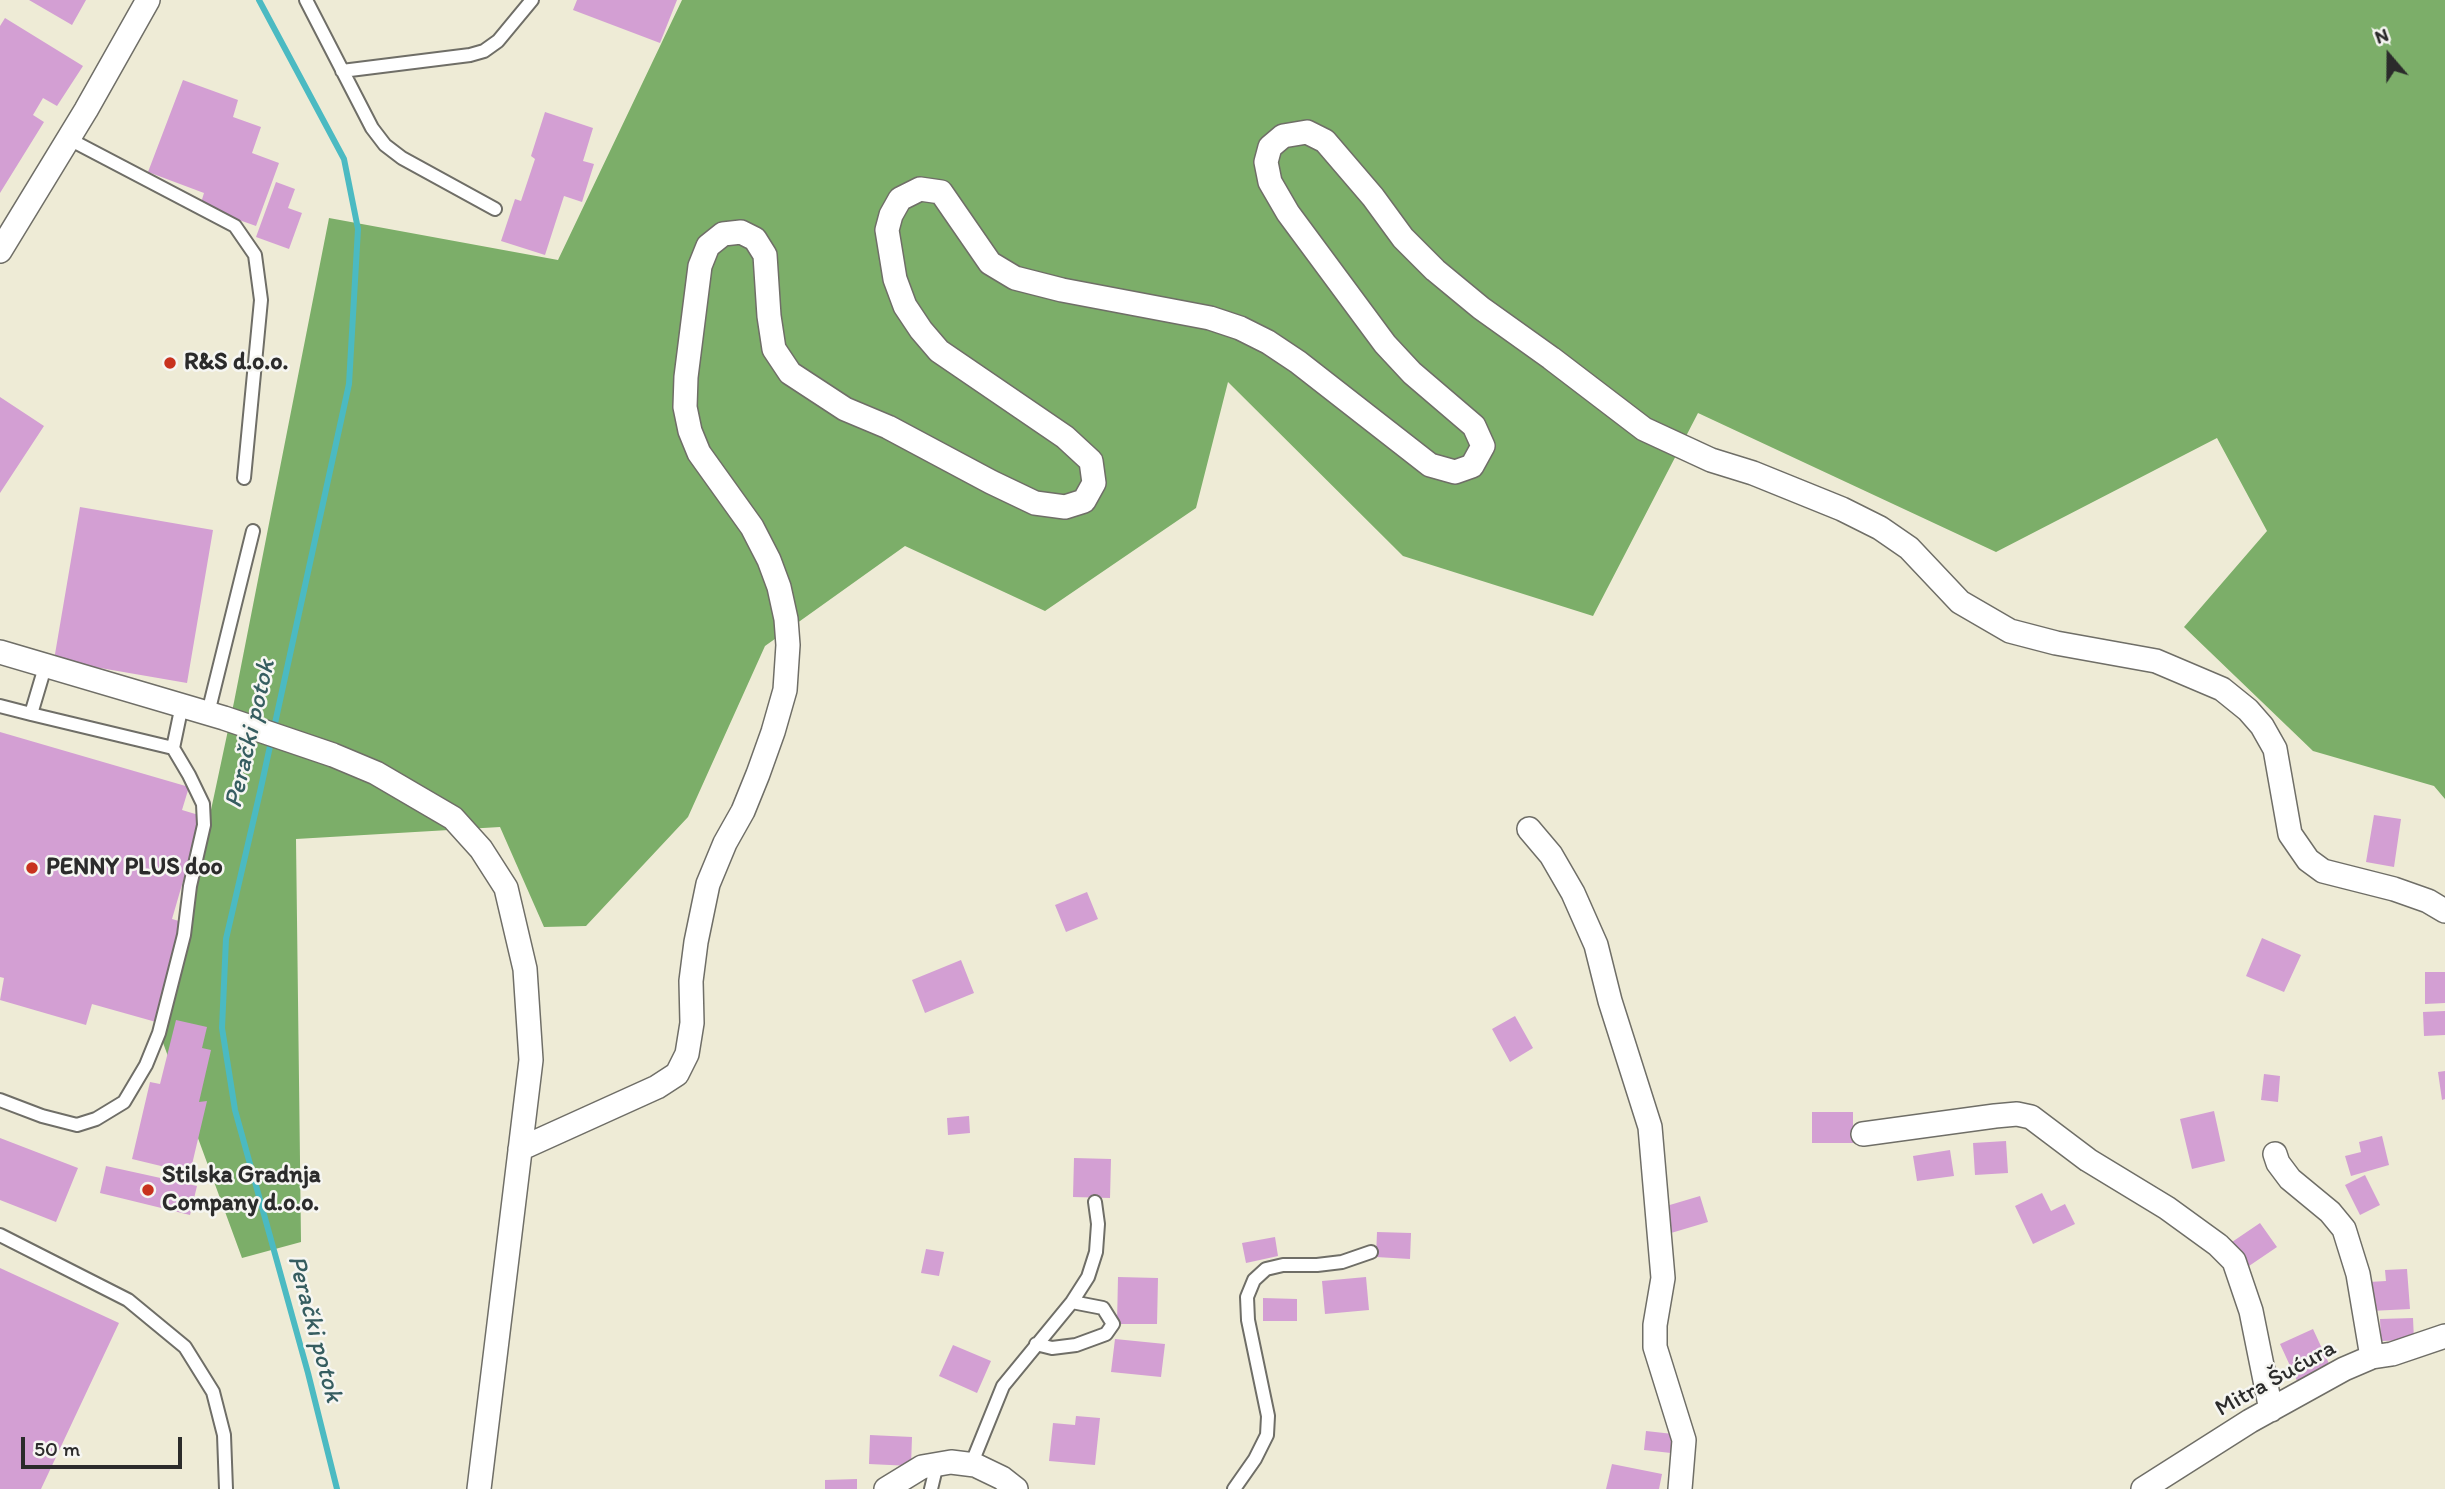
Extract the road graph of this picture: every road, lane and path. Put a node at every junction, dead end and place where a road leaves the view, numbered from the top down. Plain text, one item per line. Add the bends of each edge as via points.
1 (148, 0) edge
2 (306, 0) edge
3 (532, 0) edge
4 (342, 71) junction
5 (69, 139) junction
6 (495, 209) dead end
7 (0, 251) edge
8 (244, 478) dead end
9 (253, 531) dead end
10 (0, 652) edge
11 (45, 667) junction
12 (182, 705) junction
13 (0, 706) edge
14 (31, 714) junction
15 (216, 716) junction
16 (173, 748) junction
17 (1529, 829) dead end
18 (2445, 911) edge
19 (0, 1100) edge
20 (1863, 1134) dead end
21 (520, 1149) junction
22 (2275, 1154) dead end
23 (1095, 1202) dead end
24 (0, 1235) edge
25 (1371, 1252) dead end
26 (1072, 1302) junction
27 (2445, 1336) edge
28 (1036, 1344) junction
29 (2372, 1357) junction
30 (2271, 1410) junction
31 (937, 1464) junction
32 (971, 1465) junction
33 (226, 1489) edge
34 (479, 1489) edge
35 (886, 1489) edge
36 (931, 1489) edge
37 (1016, 1489) edge
38 (1234, 1489) edge
39 (1680, 1489) edge
40 (2143, 1489) edge

1 - 5 street
2 - 4 lane
3 - 4 lane via 484,51
4 - 6 lane via 385,145
5 - 7 street
5 - 8 lane via 235,226 255,255 261,300
9 - 15 lane
10 - 11 street
11 - 12 street
11 - 14 lane
12 - 15 street
12 - 16 lane
13 - 14 lane
14 - 16 lane
15 - 21 street via 376,774 453,818 481,849 506,888 525,969 531,1060
16 - 19 lane via 203,804 204,825 184,935 146,1065 124,1102 77,1125
17 - 39 street via 1552,855 1596,945 1650,1127 1663,1278 1655,1347 1684,1440
18 - 21 street via 2394,889 2323,871 2308,860 2290,834 2274,749 2262,726 2222,689 2157,661 2010,631 1959,602 1909,548 1880,528 1799,490 1710,460 1644,429 1435,270 1403,238 1325,141 1307,132 1283,136 1270,147 1266,162 1270,182 1385,344 1474,426 1483,446 1472,467 1455,472 1430,465 1298,362 1240,328 1015,278 990,262 941,192 920,189 900,199 887,230 895,279 905,306 939,351 1065,437 1091,461 1094,483 1084,501 1065,507 1035,503 888,426 845,409 790,373 774,349 765,255 755,239 741,232 723,234 708,246 700,266 685,407 699,453 752,527 779,587 787,632 785,690 758,774 708,884 694,955 687,1054 677,1074
20 - 30 street via 1995,1116 2031,1117 2088,1160 2167,1208 2234,1261
21 - 34 street
22 - 29 street via 2290,1179 2344,1229 2358,1274
23 - 26 lane via 1096,1252 1088,1277
24 - 33 lane via 128,1300 186,1347 213,1392 224,1435
25 - 38 lane via 1342,1262 1266,1269 1254,1280 1247,1297 1248,1320 1268,1416 1266,1435 1255,1459
26 - 28 lane
26 - 28 lane via 1103,1308 1114,1324 1106,1334 1085,1342 1052,1348
27 - 29 street, Mitra Šućura
28 - 32 lane via 1003,1386
29 - 30 street, Mitra Šućura
30 - 40 street, Mitra Šućura
31 - 32 street
31 - 35 street
31 - 36 lane
32 - 37 street

